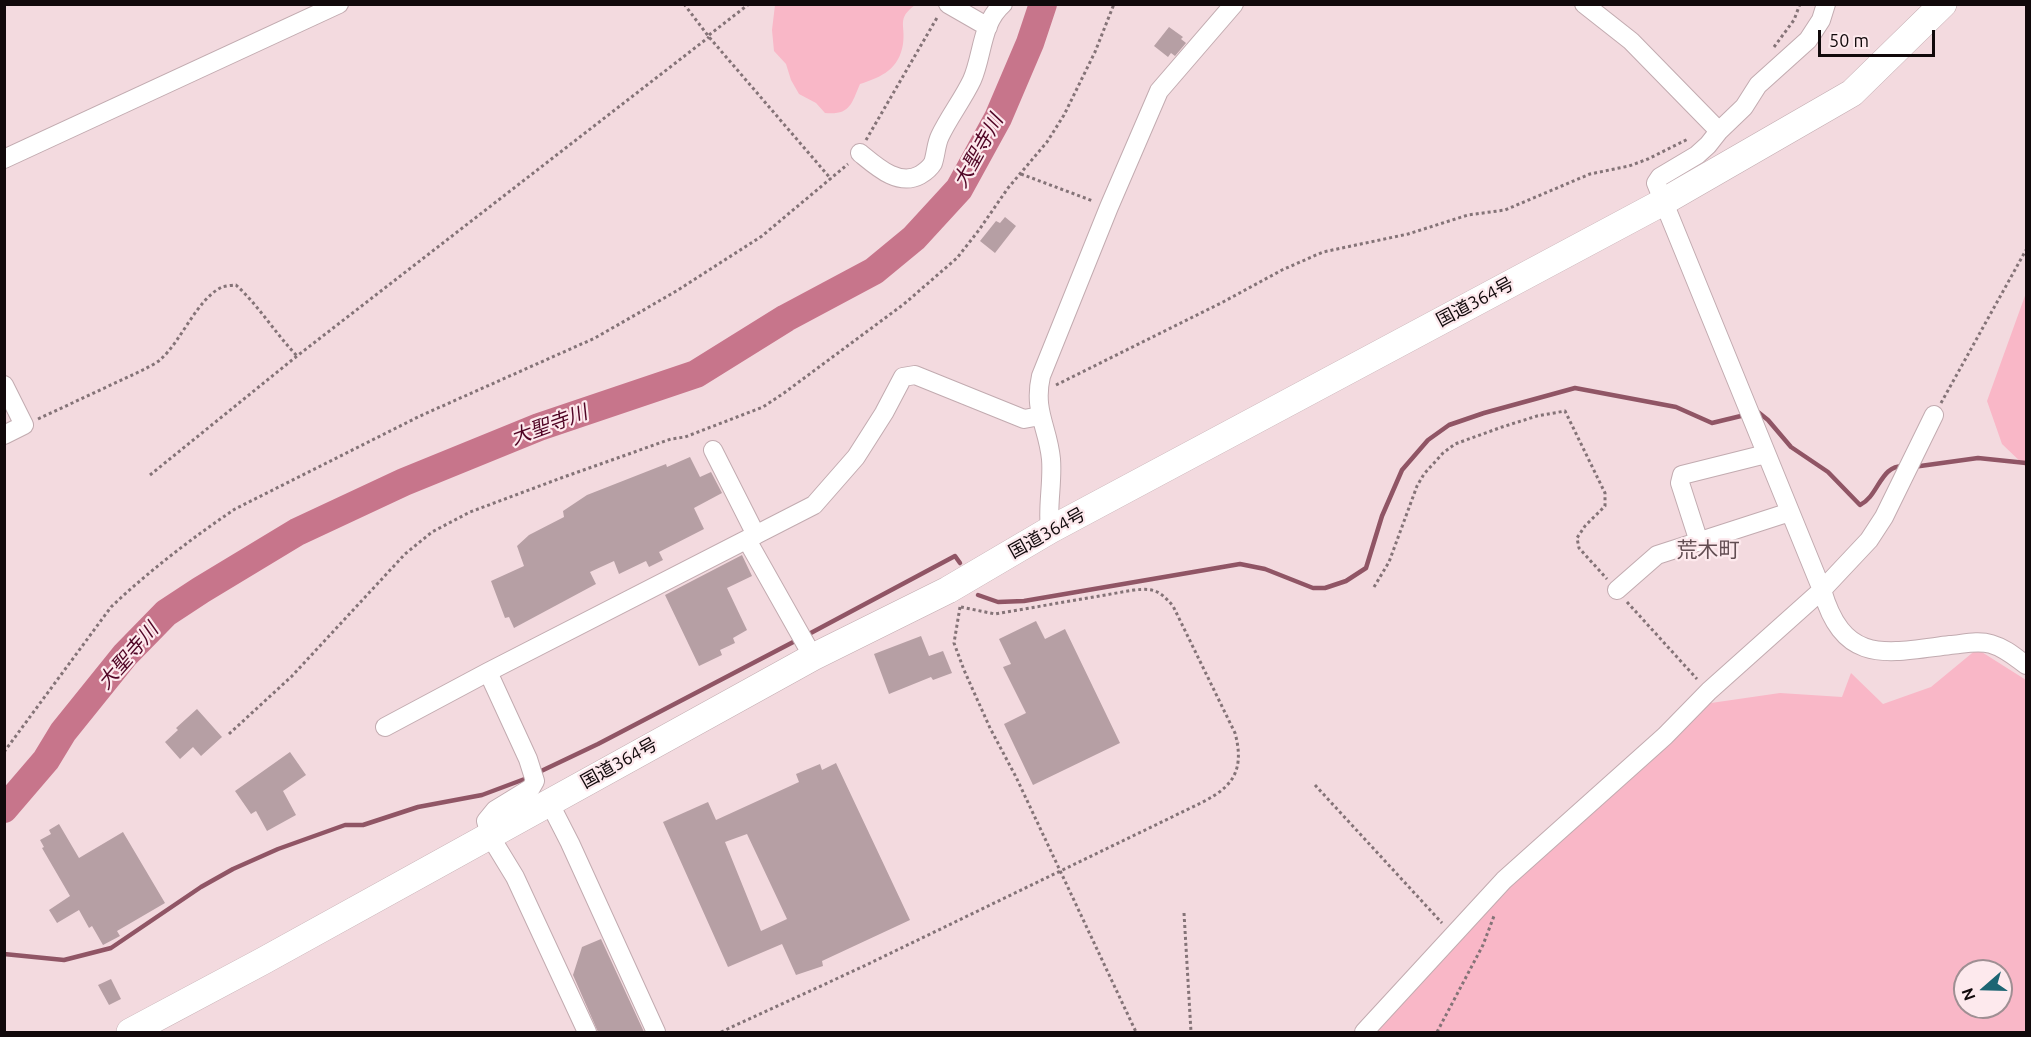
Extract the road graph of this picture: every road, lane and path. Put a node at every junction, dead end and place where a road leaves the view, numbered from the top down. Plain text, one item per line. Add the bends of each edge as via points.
1 (339, 4) edge
2 (684, 4) edge
3 (749, 4) edge
4 (1003, 4) edge
5 (1113, 4) edge
6 (1233, 4) edge
7 (1584, 4) edge
8 (1800, 4) edge
9 (1826, 4) edge
10 (1943, 4) edge
11 (944, 9) edge
12 (988, 27) junction
13 (709, 36) junction
14 (1771, 50) dead end
15 (1715, 127) junction
16 (860, 153) junction
17 (4, 159) edge
18 (1020, 174) junction
19 (831, 179) junction
20 (1663, 201) junction
21 (1109, 207) junction
22 (2026, 250) edge
23 (297, 356) junction
24 (4, 385) edge
25 (1037, 393) junction
26 (1934, 415) joint
27 (1040, 416) junction
28 (24, 425) junction
29 (4, 435) edge
30 (713, 450) dead end
31 (1766, 454) junction
32 (150, 475) dead end
33 (1790, 512) junction
34 (1050, 530) junction
35 (751, 538) junction
36 (1699, 542) junction
37 (1374, 587) dead end
38 (1617, 590) junction
39 (1822, 590) junction
40 (813, 657) junction
41 (2026, 665) edge
42 (488, 672) junction
43 (1708, 692) junction
44 (385, 727) dead end
45 (229, 734) dead end
46 (4, 752) edge
47 (1315, 785) dead end
48 (549, 802) junction
49 (490, 836) junction
50 (1060, 870) junction
51 (1496, 912) dead end
52 (1184, 913) dead end
53 (1453, 935) junction
54 (130, 1032) edge
55 (587, 1032) edge
56 (656, 1032) edge
57 (721, 1032) edge
58 (1136, 1032) edge
59 (1191, 1032) edge
60 (1364, 1032) edge
61 (1437, 1032) edge

1 - 17 street
2 - 13 path
3 - 13 path
4 - 12 street
5 - 18 path via 1064,115
6 - 21 street via 1160,91
7 - 15 street via 1631,41
8 - 14 path via 1794,20
9 - 15 street via 1808,40 1758,84 1744,107
10 - 20 highway, 国道364号 via 1852,93
11 - 12 street
11 - 16 path
12 - 16 street via 972,78 940,136 928,170 911,179 897,178
13 - 19 path
13 - 23 path
15 - 20 street via 1697,155 1660,177 1656,183
15 - 25 path via 1648,159 1590,174 1505,210 1468,214 1408,234 1323,252
16 - 19 path
18 - 21 path
18 - 45 path via 957,258 904,304 763,407 470,512 426,536 292,676
19 - 46 path via 762,236 595,338 420,416 235,509 213,524 111,607
20 - 31 street
20 - 34 highway, 国道364号
21 - 25 street
22 - 26 path
23 - 28 path via 253,300 236,285 222,287 186,324 161,359
23 - 32 path
24 - 28 street
25 - 27 street
26 - 39 street via 1884,517 1869,540
27 - 34 street via 1051,458
27 - 35 street via 1024,419 915,375 903,377 856,457 823,496
28 - 29 street
30 - 35 street
31 - 33 street
31 - 36 street via 1682,475 1680,483
33 - 36 street
33 - 39 street
34 - 40 highway, 国道364号 via 948,590
35 - 40 street
35 - 42 street
36 - 38 street via 1657,555
37 - 38 path via 1389,562 1417,486 1443,453 1465,440 1565,411 1605,493 1605,506 1577,538 1579,548
38 - 43 path
39 - 41 street via 1836,623 1863,648 1876,652 1906,651 1989,643 2005,649
39 - 43 street
40 - 48 highway, 国道364号
42 - 44 street
42 - 49 street via 535,781 531,788 495,810 486,821
43 - 53 street via 1665,736 1504,880
47 - 53 path
48 - 49 highway, 国道364号
48 - 56 street
49 - 54 highway, 国道364号
49 - 55 street via 515,877
50 - 50 path via 1221,791 1235,773 1239,749 1235,733 1173,606 1156,591 1134,590 995,614 960,606 954,644 990,728
50 - 57 path
50 - 58 path
51 - 61 path
52 - 59 path
53 - 60 street

